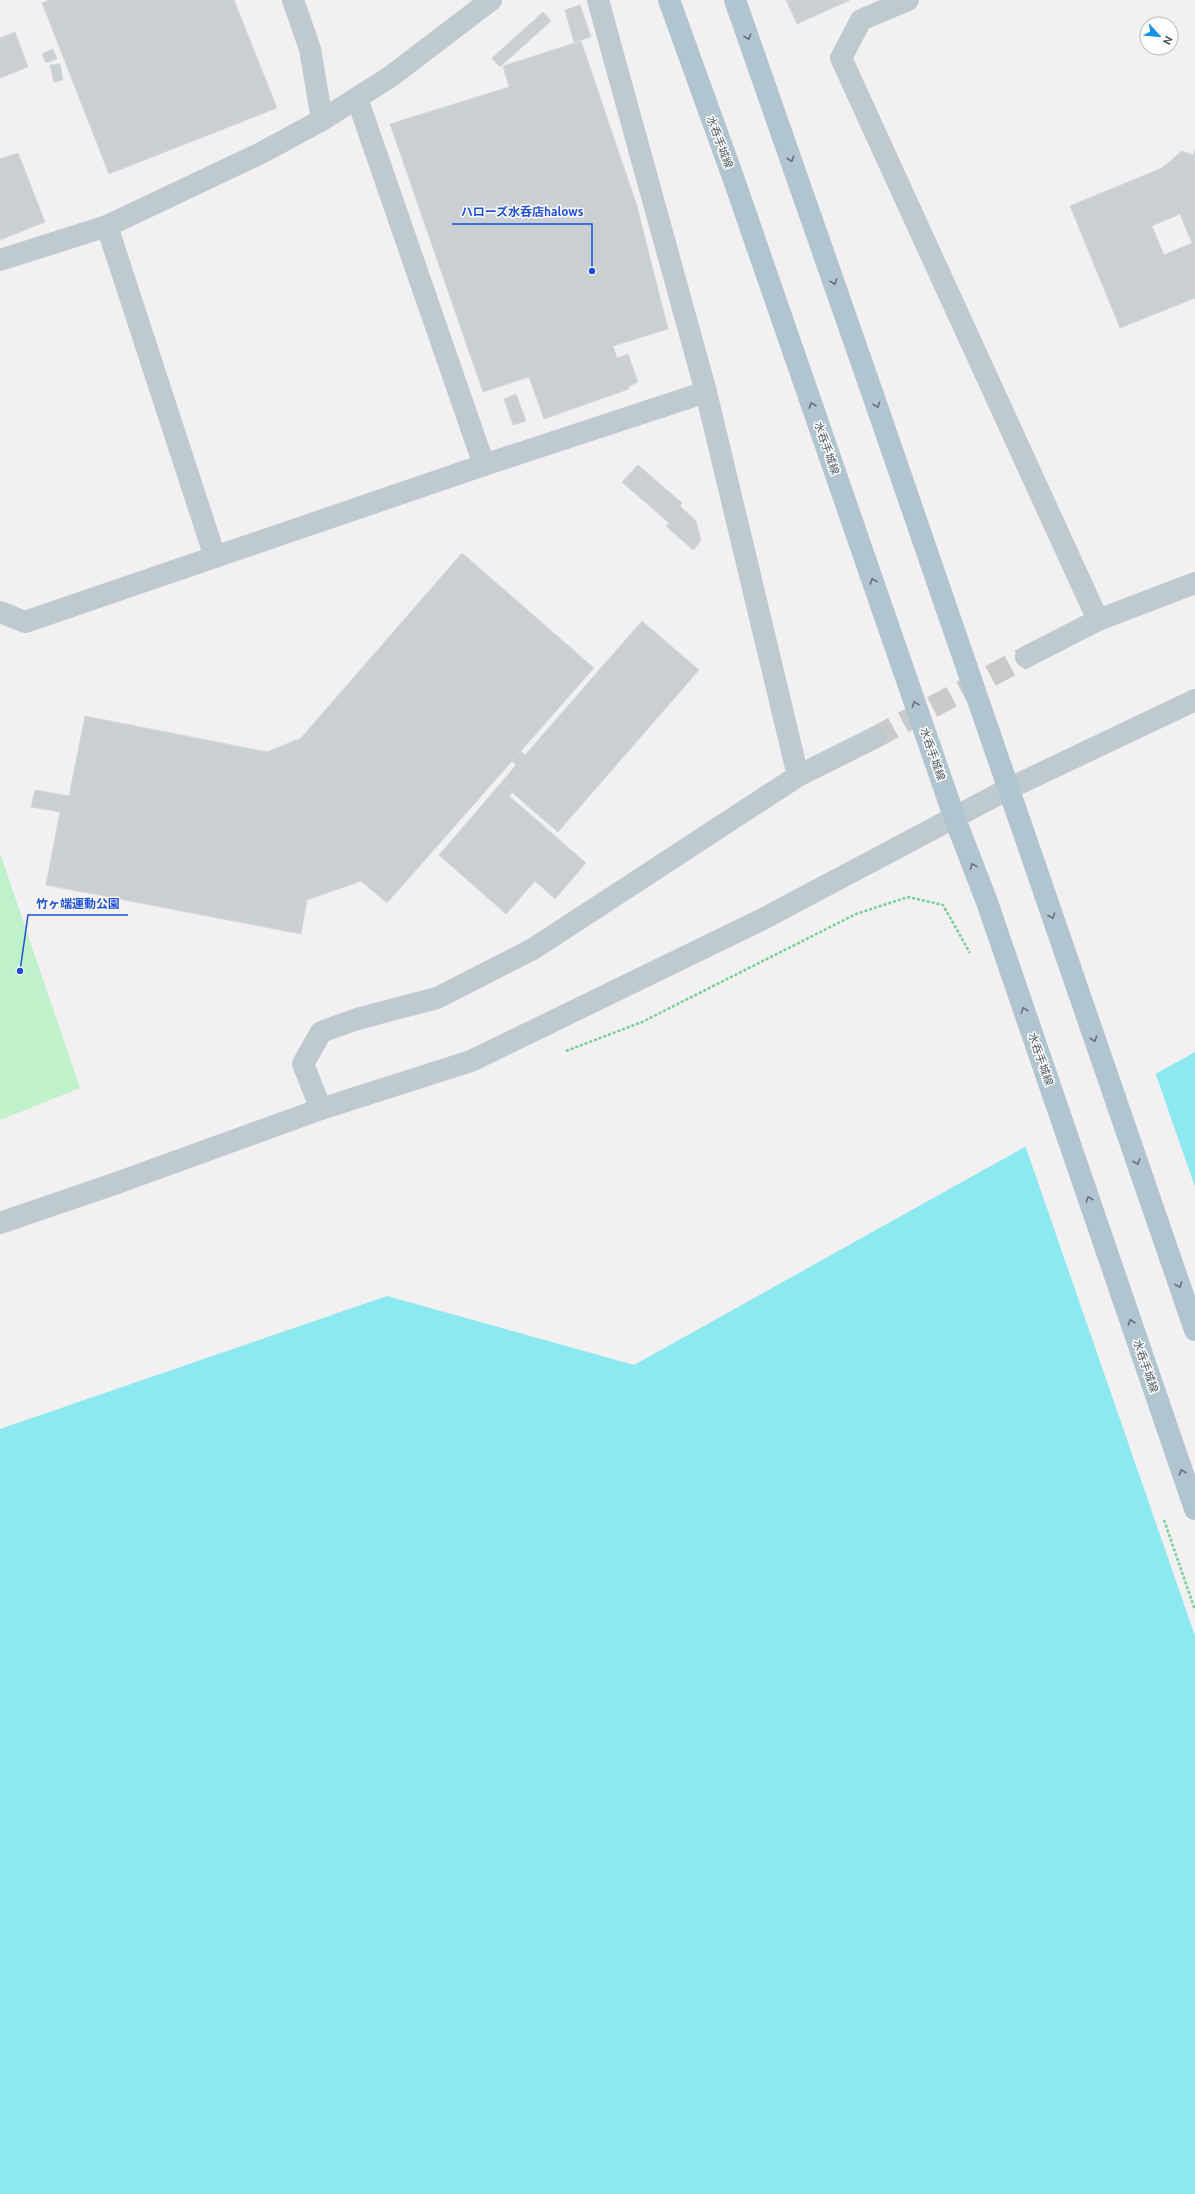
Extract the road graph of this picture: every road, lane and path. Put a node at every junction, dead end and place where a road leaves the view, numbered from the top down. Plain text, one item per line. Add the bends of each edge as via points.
1 (293, 0) edge
2 (491, 0) edge
3 (598, 0) edge
4 (669, 0) edge
5 (735, 0) edge
6 (904, 1) edge
7 (357, 98) junction
8 (322, 120) junction
9 (106, 226) junction
10 (0, 260) edge
11 (706, 392) junction
12 (484, 465) junction
13 (215, 557) junction
14 (1195, 583) edge
15 (0, 612) edge
16 (1098, 620) junction
17 (1026, 657) tunnel mouth
18 (1195, 700) edge
19 (874, 738) tunnel mouth
20 (798, 776) junction
21 (1008, 789) junction
22 (955, 819) junction
23 (321, 1109) junction
24 (0, 1223) edge
25 (1195, 1330) edge
26 (1195, 1508) edge

1 - 8 street via 310,49
2 - 7 street via 390,77
3 - 11 street
22 -> 4 main road, 水呑手城線
5 -> 21 main road via 874,394
6 - 16 street via 861,20 841,58
7 - 8 street
7 - 12 street
8 - 9 street via 261,153
9 - 10 street
9 - 13 street
11 - 12 street
11 - 20 street
12 - 13 street
13 - 15 street via 25,622
14 - 16 street
16 - 17 street
18 - 21 street
19 - 20 street
20 - 23 street via 533,949 437,998 356,1019 321,1032 303,1064
21 - 22 street
21 -> 25 main road
22 - 23 street via 761,920 470,1061
26 -> 22 main road, 水呑手城線 via 987,902
23 - 24 street

